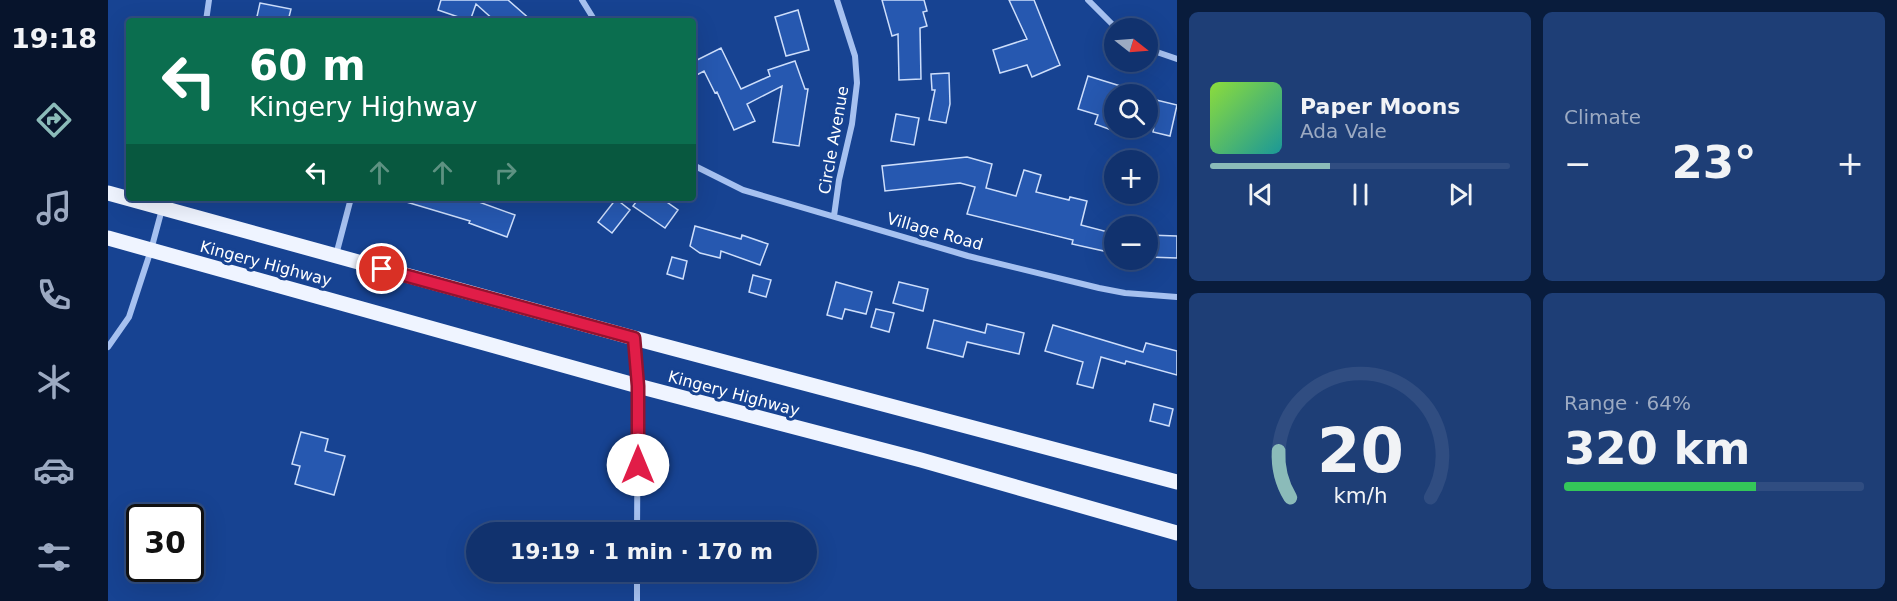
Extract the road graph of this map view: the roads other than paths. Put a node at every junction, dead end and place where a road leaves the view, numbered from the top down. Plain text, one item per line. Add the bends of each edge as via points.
1 (209, 0) edge
2 (582, 0) edge
3 (837, 0) edge
4 (1088, 0) edge
5 (206, 18) edge
6 (592, 18) edge
7 (1106, 18) edge
8 (1158, 52) edge
9 (1177, 58) edge
10 (696, 166) edge
11 (108, 194) edge
12 (126, 197) edge
13 (350, 201) edge
14 (163, 203) edge
15 (834, 216) junction
16 (108, 238) edge
17 (151, 250) junction
18 (336, 256) junction
19 (1177, 297) edge
20 (634, 338) junction
21 (108, 347) edge
22 (638, 386) junction
23 (1177, 482) edge
24 (637, 522) edge
25 (1177, 533) edge
26 (637, 582) edge
27 (637, 601) edge

1 - 5 street
2 - 6 street
3 - 15 street, Circle Avenue via 855,56 857,83
4 - 7 street
8 - 9 street
10 - 15 street, Village Road via 743,190
11 - 12 main road, Kingery Highway
13 - 18 street
14 - 17 street
14 - 18 main road, Kingery Highway
15 - 19 street, Village Road via 968,256 1099,288
16 - 17 main road, Kingery Highway
17 - 21 street via 129,317
17 - 22 main road, Kingery Highway
18 - 20 main road, Kingery Highway
20 - 22 street
20 - 23 main road, Kingery Highway
22 - 24 street
22 - 25 main road, Kingery Highway via 921,460
26 - 27 street

